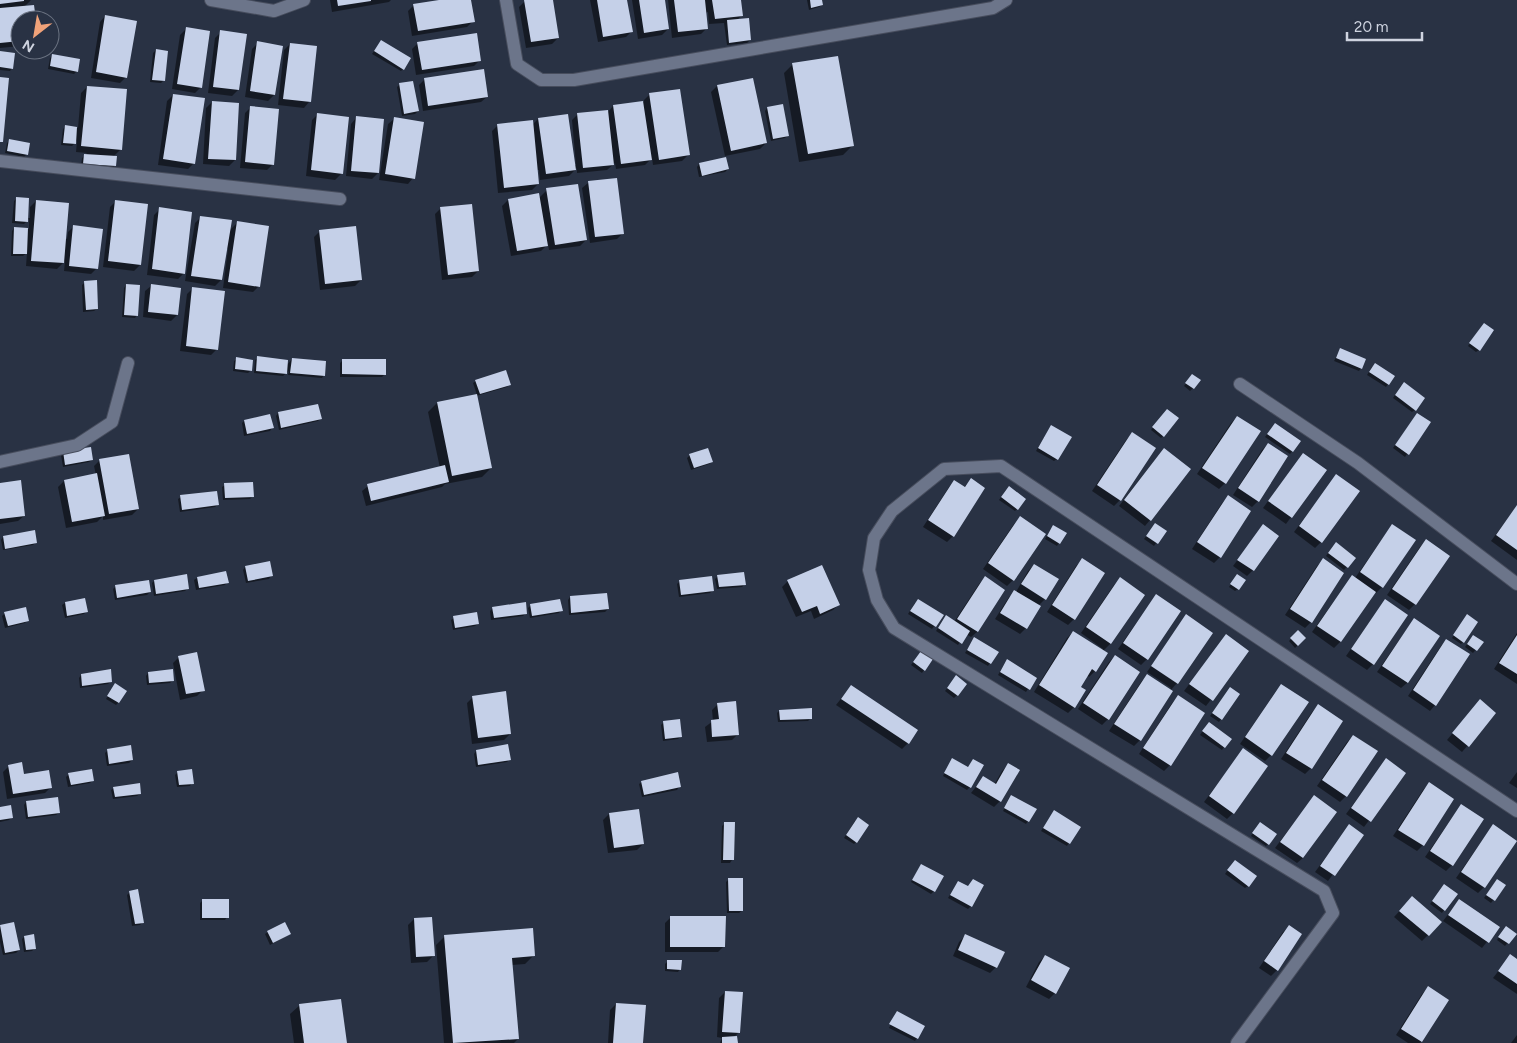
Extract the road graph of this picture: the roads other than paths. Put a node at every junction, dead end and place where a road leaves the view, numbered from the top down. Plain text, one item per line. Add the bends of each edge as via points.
1 (211, 0) edge
2 (304, 0) edge
3 (506, 0) edge
4 (1006, 0) edge
5 (0, 161) edge
6 (340, 199) dead end
7 (128, 363) dead end
8 (1240, 384) dead end
9 (0, 462) edge
10 (1517, 584) edge
11 (1517, 811) edge
12 (1237, 1043) edge

1 - 2 street via 274,11
3 - 4 street via 516,64 541,80 574,80 993,8
5 - 6 street
7 - 9 street via 112,422 77,445
8 - 10 street via 1358,463
11 - 12 street via 1001,466 944,470 892,511 874,538 869,570 878,600 894,628 1324,891 1333,913

